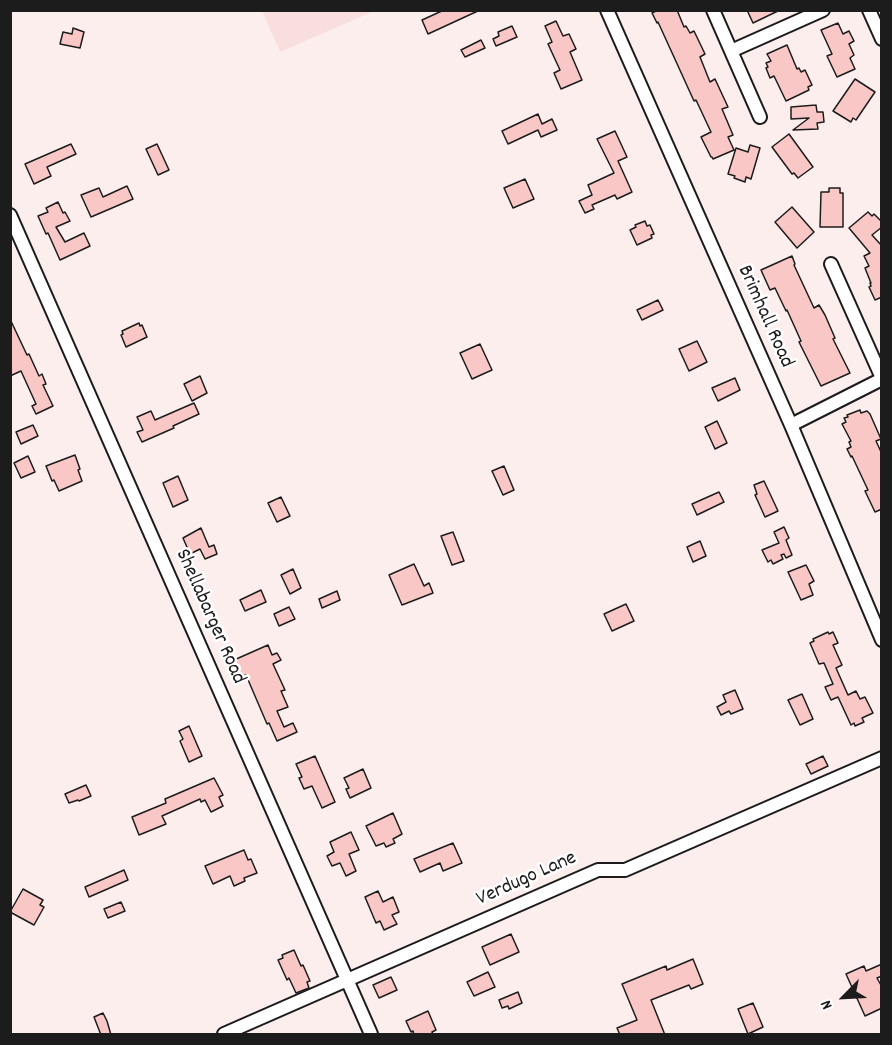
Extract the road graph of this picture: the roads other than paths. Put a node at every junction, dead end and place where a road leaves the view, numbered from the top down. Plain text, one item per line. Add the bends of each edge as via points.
1 (608, 10) edge
2 (713, 10) edge
3 (823, 10) edge
4 (869, 10) edge
5 (882, 39) edge
6 (731, 51) junction
7 (760, 117) dead end
8 (10, 215) edge
9 (831, 264) dead end
10 (882, 379) edge
11 (790, 425) junction
12 (882, 640) edge
13 (882, 758) edge
14 (348, 980) junction
15 (225, 1035) edge
16 (371, 1035) edge

1 - 11 street, Brimhall Road
2 - 6 street
3 - 6 street
4 - 5 street
6 - 7 street
8 - 14 street, Shellabarger Road
9 - 10 street
10 - 11 street
11 - 12 street, Brimhall Road
13 - 14 street, Verdugo Lane via 625,870 598,870
14 - 15 street, Verdugo Lane
14 - 16 street, Shellabarger Road

